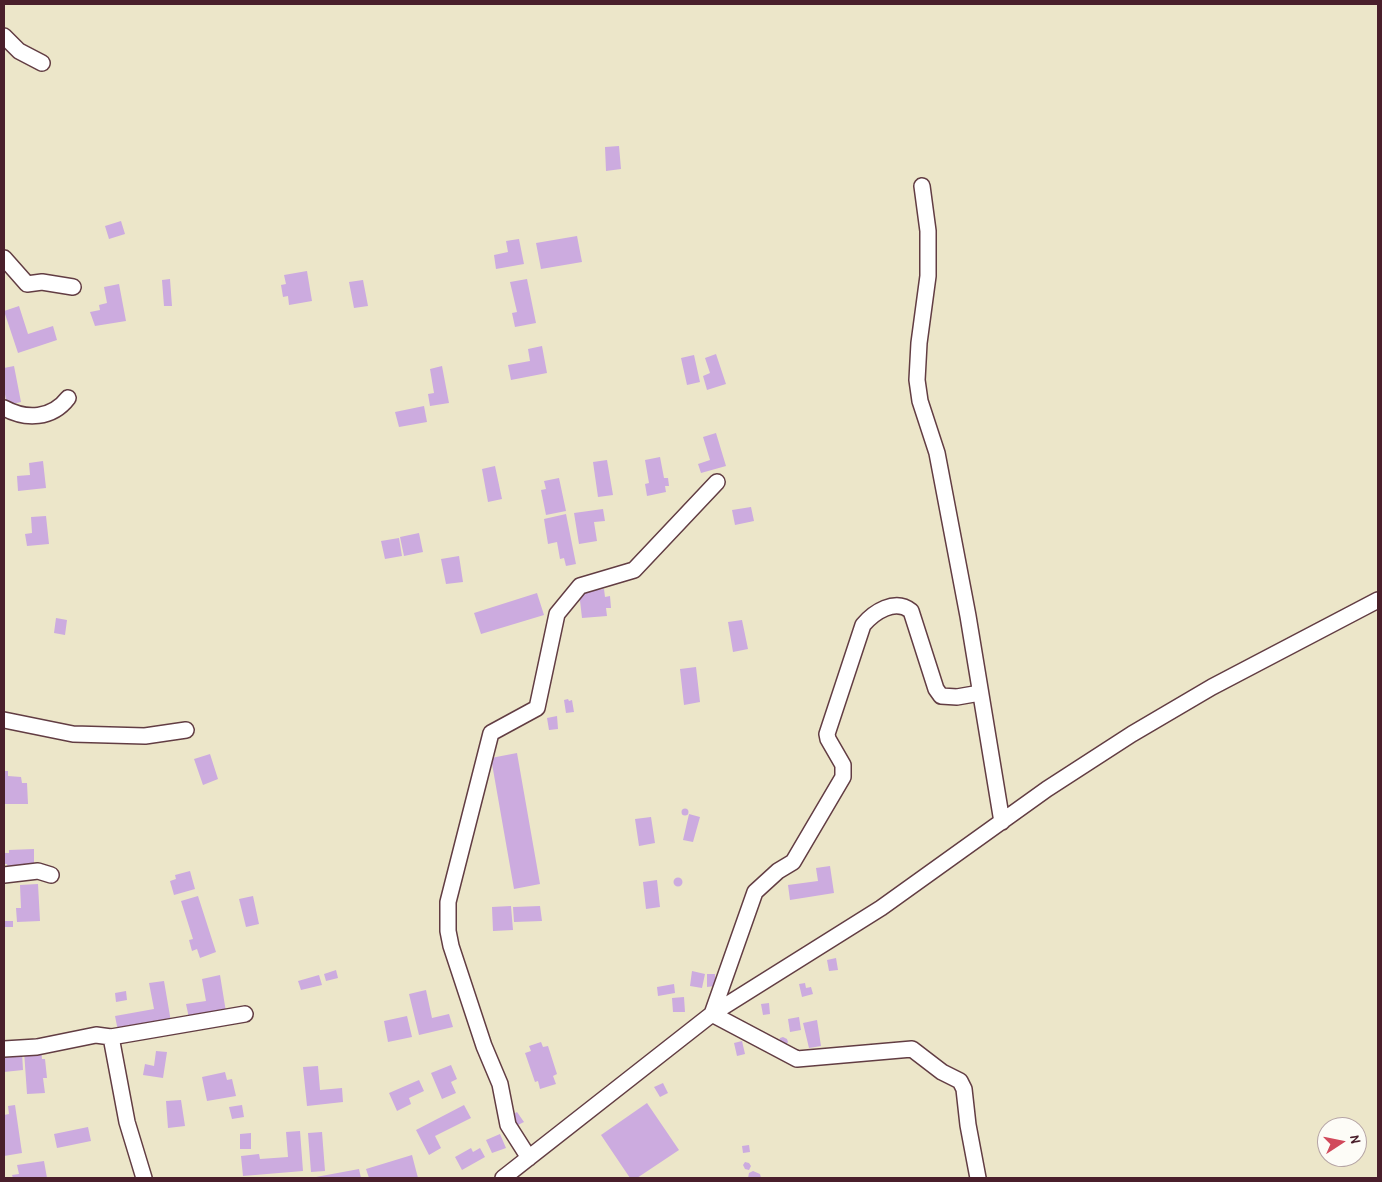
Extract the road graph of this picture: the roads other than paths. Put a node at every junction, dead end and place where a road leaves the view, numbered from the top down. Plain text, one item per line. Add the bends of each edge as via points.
1 (4, 36) edge
2 (42, 63) dead end
3 (922, 186) dead end
4 (4, 256) edge
5 (73, 287) dead end
6 (68, 398) dead end
7 (4, 408) edge
8 (717, 482) dead end
9 (1378, 600) edge
10 (980, 693) junction
11 (4, 720) edge
12 (186, 730) dead end
13 (1002, 822) junction
14 (4, 874) edge
15 (50, 875) dead end
16 (245, 1014) dead end
17 (712, 1014) junction
18 (111, 1037) junction
19 (4, 1049) edge
20 (529, 1158) junction
21 (144, 1178) edge
22 (503, 1178) edge
23 (978, 1178) edge

1 - 2 street via 19,51
3 - 10 street via 928,231 928,276 921,318 917,380 920,401 937,453
4 - 5 street via 27,284 42,282
6 - 7 street via 62,406 36,417 14,414
8 - 20 street via 634,570 580,586 557,614 537,708 491,733 448,902 448,931 484,1046 500,1084 508,1125
9 - 13 street via 1212,687 1046,788
10 - 13 street
10 - 17 street via 941,696 911,611 906,606 887,608 871,616 863,625 827,734 844,765 843,777 793,862 755,892
11 - 12 street via 73,734 145,736
13 - 17 street via 881,908
14 - 15 street via 38,871
16 - 18 street
17 - 20 street
17 - 23 street via 797,1059 912,1049 960,1081
18 - 19 street via 96,1035
18 - 21 street via 127,1122
20 - 22 street

